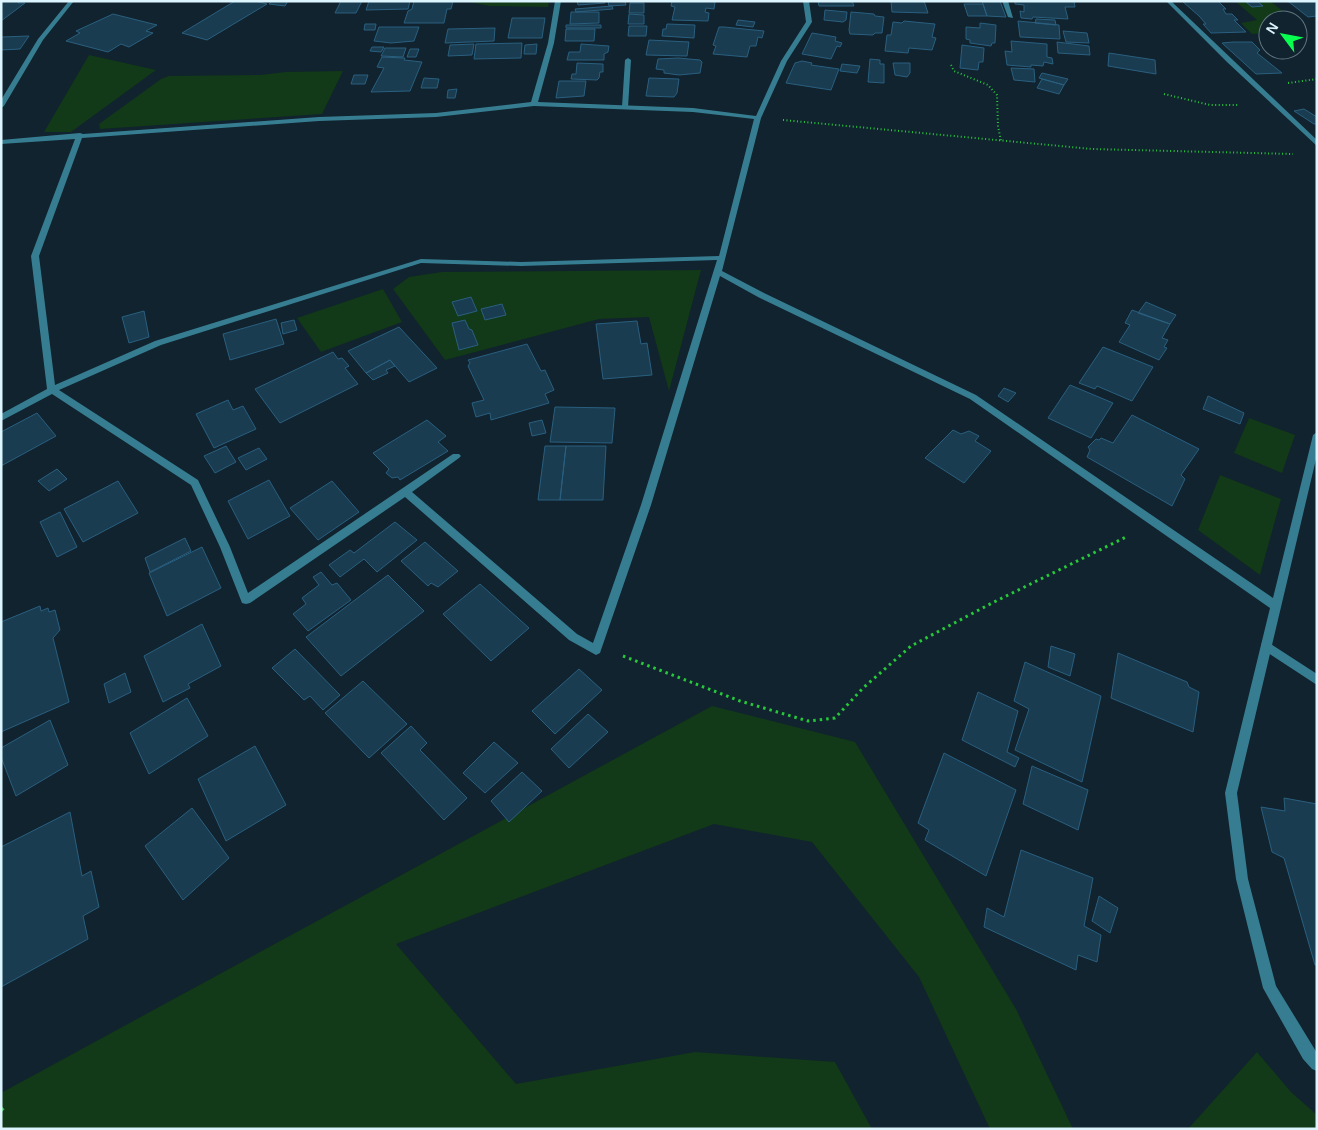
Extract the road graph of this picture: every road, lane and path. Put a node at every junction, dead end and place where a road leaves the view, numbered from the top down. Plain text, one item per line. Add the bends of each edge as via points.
1 (72, 1) edge
2 (558, 1) edge
3 (806, 1) edge
4 (1006, 1) edge
5 (1168, 1) edge
6 (1012, 18) dead end
7 (628, 60) dead end
8 (950, 65) dead end
9 (1164, 94) dead end
10 (1268, 99) junction
11 (534, 104) junction
12 (1, 106) edge
13 (625, 107) junction
14 (758, 118) junction
15 (80, 135) junction
16 (1001, 140) junction
17 (1, 142) edge
18 (1317, 144) edge
19 (1297, 154) dead end
20 (721, 258) junction
21 (718, 272) junction
22 (52, 390) junction
23 (1, 418) edge
24 (1317, 435) edge
25 (456, 456) dead end
26 (405, 492) junction
27 (1156, 522) junction
28 (1275, 605) junction
29 (598, 644) junction
30 (1266, 646) junction
31 (1317, 680) edge
32 (1317, 1064) edge
33 (6, 1105) dead end
34 (1, 1110) edge

1 - 12 street via 41,39
2 - 11 street via 551,43
3 - 14 street via 809,22 784,61
4 - 6 street
5 - 10 street
7 - 13 street
8 - 16 path via 954,71 988,85 997,95
9 - 10 path via 1210,105 1250,104
10 - 18 street
11 - 13 street
11 - 15 street via 436,115 319,119
13 - 14 street via 693,110
14 - 16 path
14 - 20 street
15 - 17 street
15 - 22 street via 35,256
16 - 19 path via 1092,149
20 - 21 street
20 - 22 street via 521,264 421,261 158,343
21 - 27 street via 761,296 972,397
21 - 29 street via 646,506
22 - 23 street
22 - 26 street via 195,483 246,600
24 - 28 street
25 - 26 street
26 - 29 street via 573,637 596,650
27 - 28 street
27 - 29 path via 911,646 863,688 835,718 808,721 740,701 633,661
28 - 30 street
30 - 31 street
30 - 32 street via 1231,793 1242,879 1270,988
33 - 34 path

